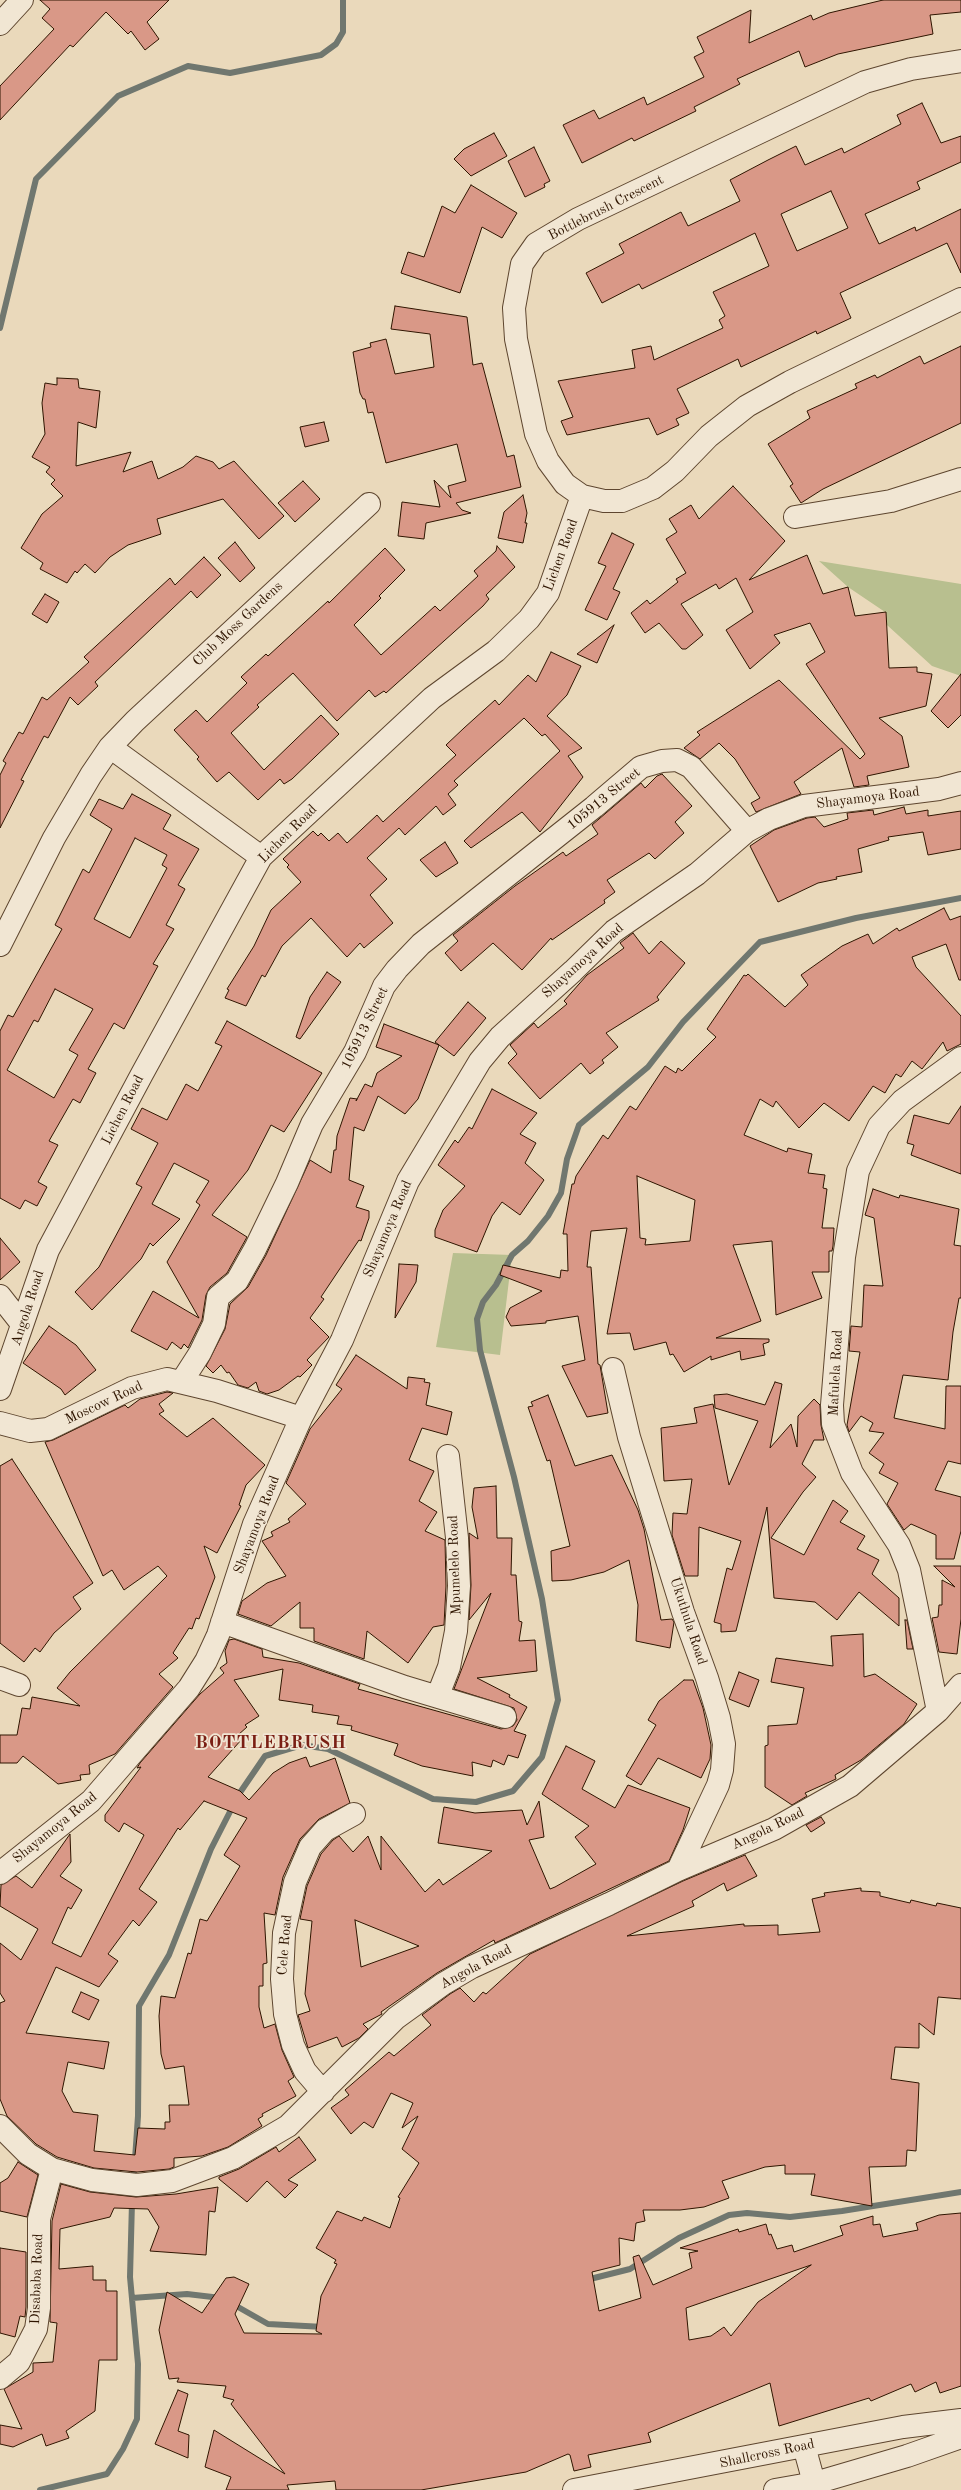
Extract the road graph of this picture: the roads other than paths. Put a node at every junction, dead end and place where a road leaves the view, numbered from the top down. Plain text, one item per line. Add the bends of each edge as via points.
1 (22, 0) edge
2 (0, 24) edge
3 (961, 61) edge
4 (961, 299) edge
5 (961, 479) edge
6 (582, 496) junction
7 (369, 504) dead end
8 (795, 518) dead end
9 (110, 747) junction
10 (961, 783) edge
11 (747, 831) junction
12 (261, 857) junction
13 (0, 945) edge
14 (961, 1058) edge
15 (48, 1250) joint
16 (0, 1296) edge
17 (22, 1324) junction
18 (613, 1369) dead end
19 (182, 1381) junction
20 (0, 1388) edge
21 (301, 1418) junction
22 (0, 1423) edge
23 (448, 1456) dead end
24 (222, 1622) junction
25 (961, 1685) edge
26 (438, 1695) junction
27 (938, 1711) junction
28 (505, 1716) dead end
29 (354, 1814) dead end
30 (678, 1870) junction
31 (0, 1872) edge
32 (323, 2092) junction
33 (0, 2126) edge
34 (52, 2169) junction
35 (0, 2378) edge
36 (961, 2420) edge
37 (961, 2437) edge
38 (804, 2446) junction
39 (815, 2487) edge
40 (574, 2490) edge
41 (775, 2490) edge

1 - 2 street
3 - 6 street, Bottlebrush Crescent via 911,69 865,82 578,219 536,244 522,264 514,308 516,339 536,434 548,461 565,484
4 - 6 street, Bottlebrush Crescent via 790,382 747,406 709,436 675,471 653,488 622,501 604,501
5 - 8 street via 891,501
6 - 12 street, Lichen Road via 548,593 529,619 496,651 432,698
7 - 9 street, Club Moss Gardens via 140,716
9 - 12 street
9 - 13 street, Club Moss Gardens via 54,838
10 - 11 street, Shayamoya Road via 939,789 804,806
11 - 19 street, 105913 Street via 691,766 677,760 641,767 421,944 384,986 355,1052 312,1124 255,1249 237,1281 218,1297 214,1324 200,1354
11 - 21 street, Shayamoya Road via 697,874 614,931 505,1032 480,1062 408,1181 342,1340
12 - 15 street, Lichen Road
14 - 27 street, Mafulela Road via 902,1101 884,1121 870,1143 858,1171 844,1257 832,1404 833,1424 852,1473 899,1545 909,1570
15 - 17 street, Angola Road
16 - 17 street
17 - 20 street, Angola Road
18 - 30 street, Ukuthula Road via 629,1436 683,1612 709,1684 724,1744 718,1785
19 - 21 street, Moscow Road
19 - 22 street, Moscow Road via 167,1379 148,1382 48,1429 30,1431
21 - 24 street, Shayamoya Road via 254,1524
23 - 26 street, Mpumelelo Road via 457,1538 459,1586 456,1632 449,1667
24 - 26 street via 405,1687
24 - 31 street, Shayamoya Road via 206,1661 189,1688 110,1780 91,1800
25 - 27 street, Angola Road
26 - 28 street
27 - 30 street, Angola Road via 850,1786 774,1829
29 - 32 street, Cele Road via 325,1830 310,1847 295,1882 284,1933 282,1979 285,2014 293,2045 305,2072
30 - 32 street, Angola Road via 472,1967 443,1984 396,2018
32 - 34 street, Angola Road via 288,2126 233,2158 172,2181 137,2185 92,2180
33 - 34 street, Angola Road via 28,2154
34 - 35 street, Disababa Road via 39,2219 39,2308 36,2329 19,2362
36 - 38 street, Shallcross Road via 903,2427
37 - 39 street
38 - 39 street
38 - 40 street, Shallcross Road
39 - 41 street

